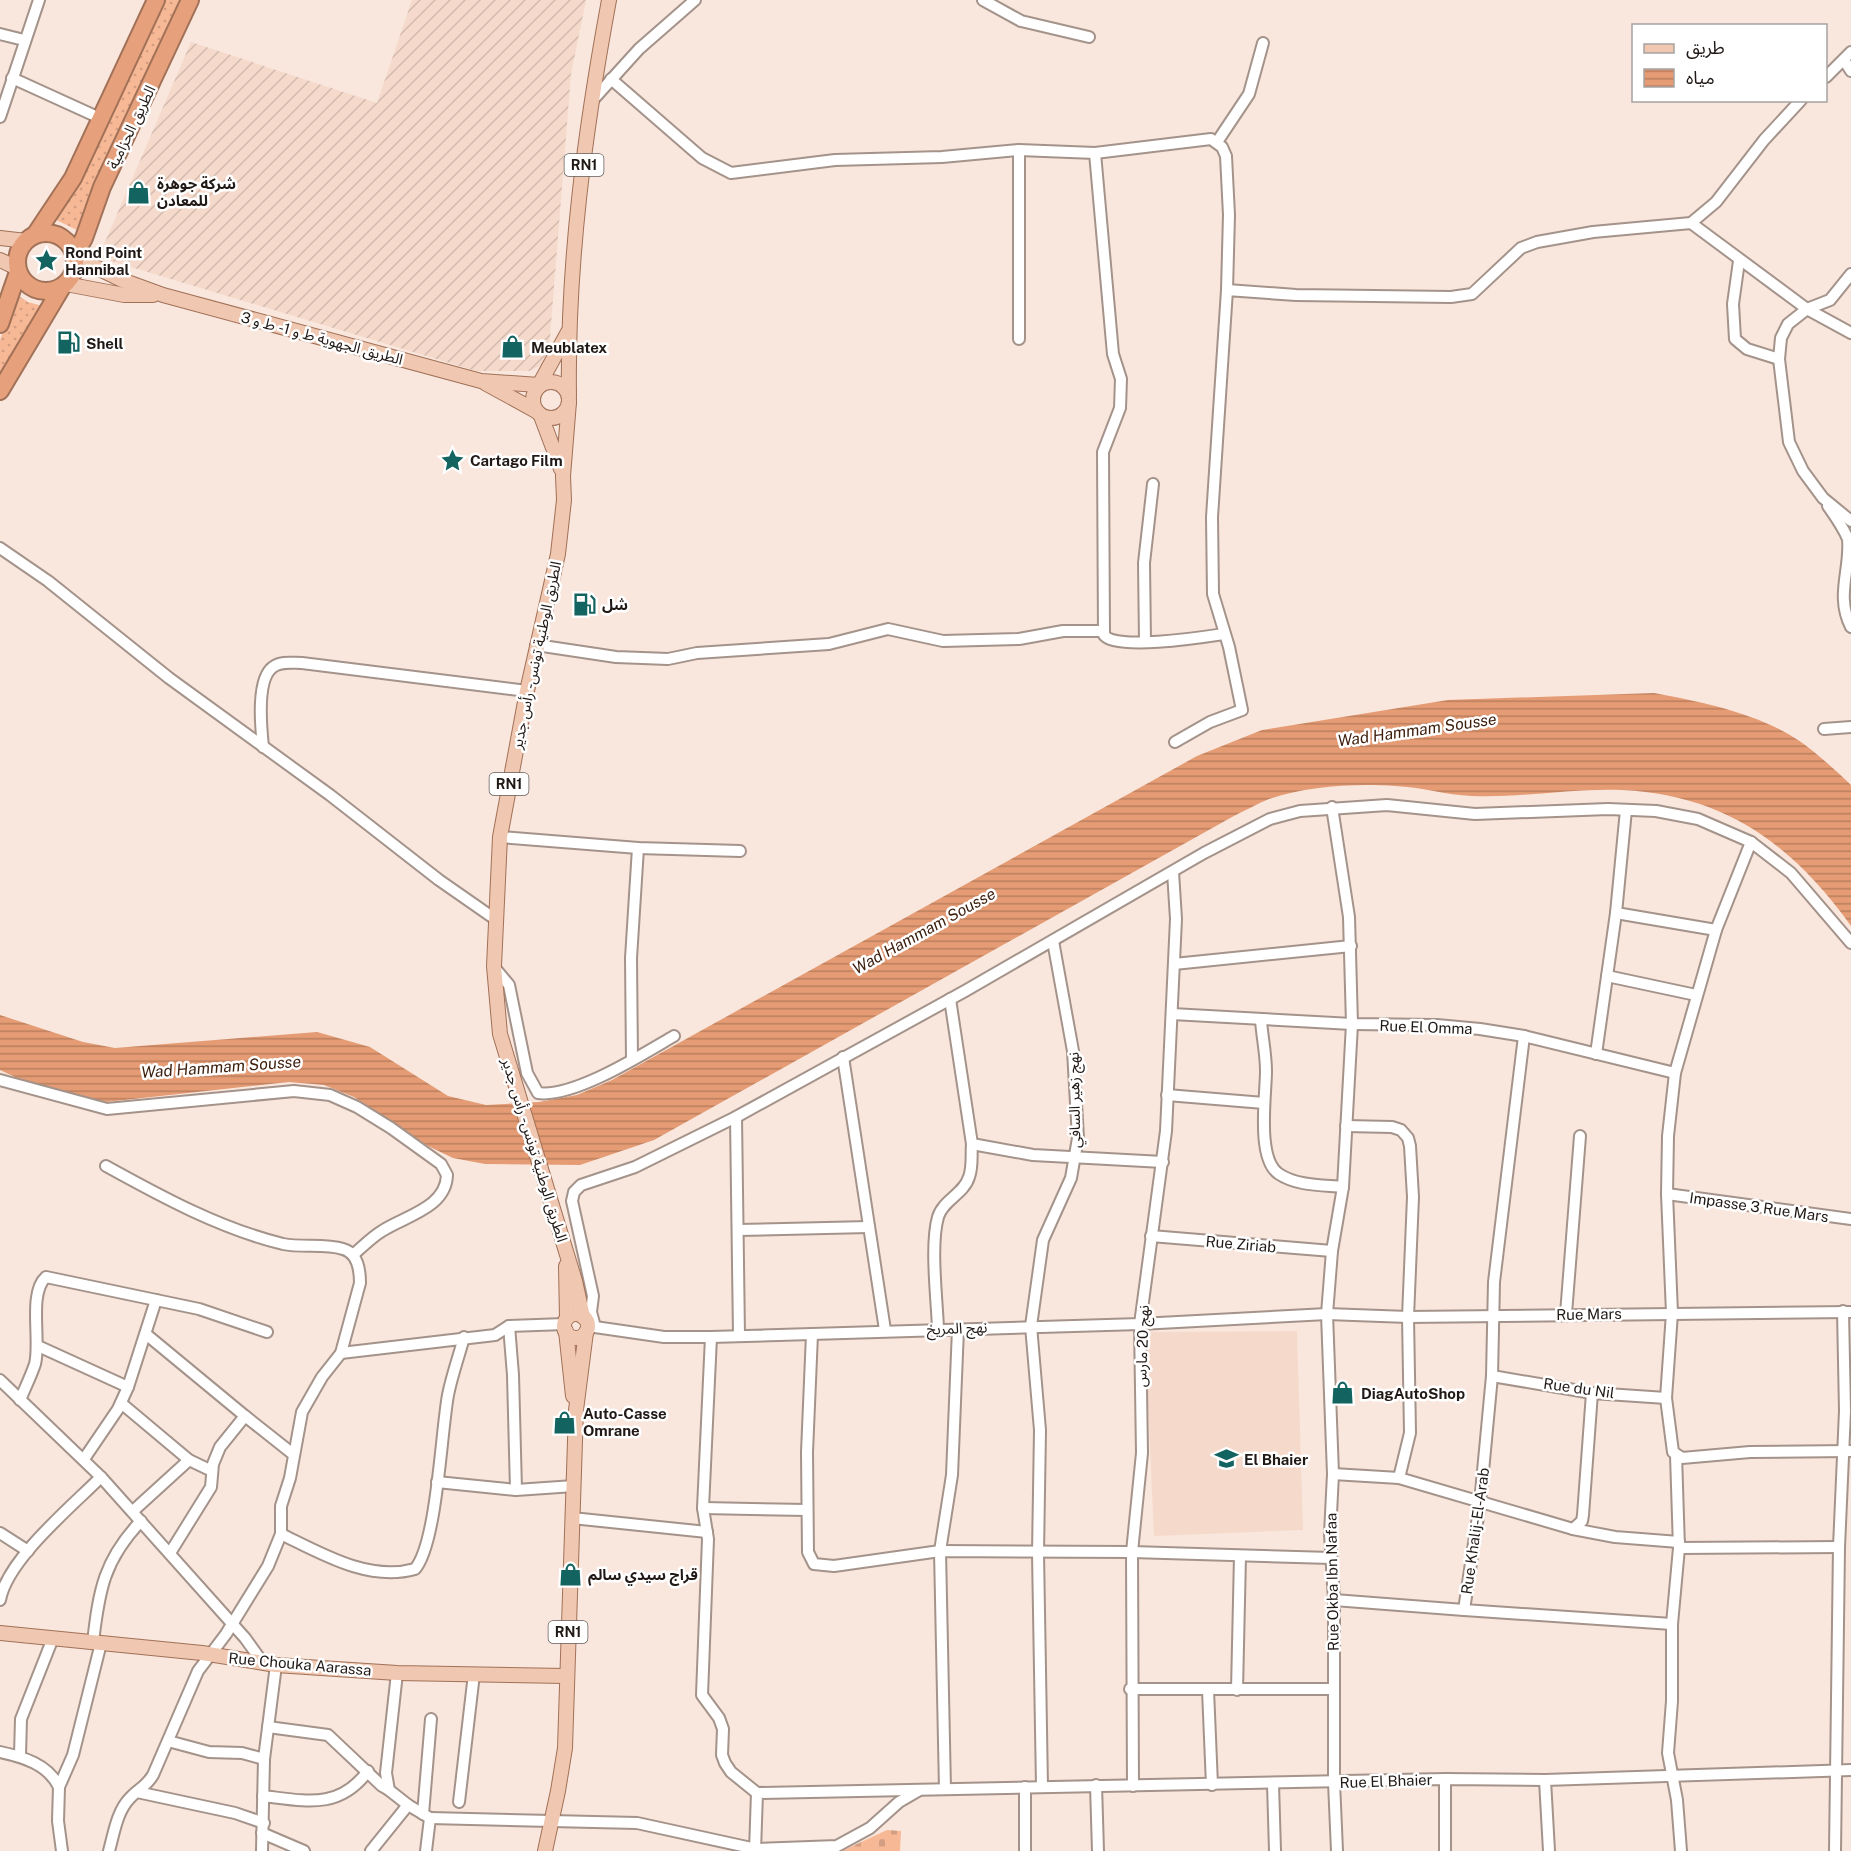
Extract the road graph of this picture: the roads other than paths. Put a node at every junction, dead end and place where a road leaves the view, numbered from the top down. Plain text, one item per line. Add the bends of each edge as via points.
1 (39, 0) edge
2 (156, 0) edge
3 (190, 0) edge
4 (609, 0) edge
5 (695, 0) edge
6 (982, 0) edge
7 (0, 34) edge
8 (1089, 37) dead end
9 (24, 40) junction
10 (1263, 43) dead end
11 (1847, 56) edge
12 (1851, 71) edge
13 (1827, 76) edge
14 (12, 78) junction
15 (611, 79) junction
16 (1799, 102) edge
17 (589, 105) junction
18 (0, 117) edge
19 (102, 119) junction
20 (1217, 142) junction
21 (1019, 150) junction
22 (1095, 153) junction
23 (1690, 224) junction
24 (0, 238) edge
25 (30, 238) junction
26 (75, 255) junction
27 (0, 260) edge
28 (1739, 261) junction
29 (18, 270) junction
30 (1851, 274) edge
31 (64, 286) junction
32 (1227, 290) junction
33 (163, 295) junction
34 (1807, 309) junction
35 (0, 324) edge
36 (568, 332) junction
37 (1851, 333) edge
38 (1019, 339) dead end
39 (1779, 359) junction
40 (480, 381) junction
41 (539, 385) junction
42 (0, 391) edge
43 (569, 399) junction
44 (539, 414) junction
45 (563, 476) junction
46 (1153, 484) dead end
47 (1823, 498) junction
48 (1851, 520) edge
49 (1850, 540) edge
50 (0, 548) edge
51 (1851, 627) edge
52 (1103, 631) junction
53 (1224, 634) junction
54 (1145, 642) junction
55 (536, 645) junction
56 (527, 692) junction
57 (1851, 727) edge
58 (1824, 729) dead end
59 (1175, 742) dead end
60 (263, 747) junction
61 (1332, 807) junction
62 (1626, 810) junction
63 (500, 837) junction
64 (1751, 842) junction
65 (638, 848) junction
66 (740, 851) dead end
67 (1173, 872) junction
68 (1616, 913) junction
69 (495, 919) junction
70 (1716, 930) junction
71 (1053, 941) junction
72 (1851, 943) edge
73 (1351, 946) junction
74 (1174, 964) junction
75 (494, 966) junction
76 (1607, 976) junction
77 (1696, 995) junction
78 (950, 999) junction
79 (1172, 1014) junction
80 (1261, 1020) junction
81 (1352, 1024) junction
82 (674, 1036) dead end
83 (1524, 1036) junction
84 (1596, 1054) junction
85 (843, 1057) junction
86 (632, 1060) junction
87 (1676, 1072) junction
88 (0, 1080) edge
89 (1167, 1095) junction
90 (1264, 1103) junction
91 (736, 1118) junction
92 (1346, 1126) junction
93 (1580, 1136) dead end
94 (972, 1144) junction
95 (1075, 1158) junction
96 (1163, 1162) junction
97 (106, 1166) dead end
98 (1343, 1186) junction
99 (1667, 1194) junction
100 (1851, 1219) edge
101 (869, 1227) junction
102 (738, 1230) junction
103 (1151, 1236) junction
104 (1332, 1251) junction
105 (567, 1254) junction
106 (353, 1255) junction
107 (156, 1300) junction
108 (1849, 1309) edge
109 (1672, 1313) junction
110 (1327, 1314) junction
111 (1566, 1314) junction
112 (1492, 1316) junction
113 (1408, 1317) junction
114 (566, 1324) junction
115 (1140, 1324) junction
116 (588, 1325) junction
117 (509, 1326) junction
118 (1031, 1326) junction
119 (938, 1329) junction
120 (958, 1329) junction
121 (885, 1330) junction
122 (267, 1332) dead end
123 (812, 1334) junction
124 (147, 1335) junction
125 (711, 1336) junction
126 (739, 1336) junction
127 (464, 1337) junction
128 (38, 1346) junction
129 (341, 1353) junction
130 (1492, 1376) junction
131 (0, 1380) edge
132 (128, 1387) junction
133 (1592, 1393) junction
134 (1666, 1398) junction
135 (21, 1400) junction
136 (121, 1403) junction
137 (576, 1410) junction
138 (245, 1416) junction
139 (1847, 1451) edge
140 (293, 1454) junction
141 (1676, 1455) junction
142 (84, 1459) junction
143 (189, 1460) junction
144 (212, 1471) junction
145 (1333, 1474) junction
146 (101, 1477) junction
147 (1399, 1478) junction
148 (437, 1482) junction
149 (573, 1486) junction
150 (516, 1490) junction
151 (1480, 1503) junction
152 (703, 1508) junction
153 (807, 1510) junction
154 (133, 1511) junction
155 (572, 1518) junction
156 (141, 1521) junction
157 (1573, 1529) junction
158 (707, 1532) junction
159 (0, 1533) edge
160 (281, 1534) junction
161 (1679, 1545) junction
162 (1839, 1547) junction
163 (28, 1551) junction
164 (940, 1551) junction
165 (1132, 1552) junction
166 (170, 1553) junction
167 (1038, 1553) junction
168 (1240, 1556) junction
169 (1330, 1558) junction
170 (0, 1600) edge
171 (1334, 1600) junction
172 (1464, 1610) junction
173 (232, 1624) junction
174 (1672, 1624) junction
175 (0, 1633) edge
176 (53, 1638) junction
177 (97, 1643) junction
178 (212, 1654) junction
179 (269, 1664) junction
180 (397, 1673) junction
181 (474, 1674) junction
182 (566, 1676) junction
183 (1130, 1689) junction
184 (1334, 1689) junction
185 (1208, 1690) junction
186 (1237, 1690) junction
187 (431, 1719) dead end
188 (268, 1727) junction
189 (168, 1741) junction
190 (0, 1752) edge
191 (20, 1755) junction
192 (264, 1759) junction
193 (1838, 1770) junction
194 (1851, 1770) edge
195 (368, 1771) junction
196 (1671, 1775) junction
197 (1445, 1779) junction
198 (1545, 1780) junction
199 (1334, 1782) junction
200 (1272, 1784) junction
201 (1096, 1785) junction
202 (1212, 1785) junction
203 (1132, 1786) junction
204 (59, 1787) junction
205 (1025, 1787) junction
206 (1042, 1787) junction
207 (945, 1789) junction
208 (389, 1790) junction
209 (921, 1790) junction
210 (137, 1792) junction
211 (757, 1792) junction
212 (263, 1796) junction
213 (459, 1802) dead end
214 (408, 1805) junction
215 (427, 1816) junction
216 (552, 1822) junction
217 (263, 1828) junction
218 (755, 1850) edge
219 (62, 1851) edge
220 (109, 1851) edge
221 (262, 1851) edge
222 (304, 1851) edge
223 (371, 1851) edge
224 (426, 1851) edge
225 (545, 1851) edge
226 (1025, 1851) edge
227 (1098, 1851) edge
228 (1275, 1851) edge
229 (1337, 1851) edge
230 (1445, 1851) edge
231 (1549, 1851) edge
232 (1681, 1851) edge
233 (1835, 1851) edge

1 - 9 street
2 - 19 highway, الطريق الحزامية
3 - 26 highway, الطريق الحزامية via 102,187
4 - 17 main road, الطريق الوطنية تونس - رأس جدير / RN1
5 - 15 street
6 - 8 street via 1021,21
7 - 9 street
9 - 14 street
10 - 20 street via 1249,94
11 - 12 street
11 - 13 street
14 - 18 street
14 - 19 street
15 - 17 street
15 - 21 street via 702,158 731,173 835,160
16 - 23 street via 1716,202
17 - 36 main road, الطريق الوطنية تونس - رأس جدير / RN1
19 - 25 highway, الطريق الحزامية via 73,177
20 - 22 street via 1200,139
20 - 32 street via 1226,156
21 - 22 street
21 - 38 street
22 - 52 street via 1113,354 1121,379 1119,408 1103,452
23 - 28 street
23 - 32 street via 1593,232 1537,242 1521,248 1472,294 1296,295
24 - 25 main road
25 - 26 highway via 58,235
25 - 29 highway, الطريق الحزامية via 18,254
26 - 31 highway, الطريق الحزامية via 75,269
26 - 33 main road, الطريق الجهوية ط و 1 - ط و 3 via 122,280
27 - 29 main road
28 - 34 street
28 - 39 street via 1733,303 1735,339 1747,349
29 - 31 highway via 25,282 39,291
29 - 35 highway, الطريق الحزامية
30 - 34 street via 1830,300
31 - 33 main road, الطريق الجهوية ط و 1 - ط و 3 via 124,295
31 - 42 highway, الطريق الحزامية
32 - 53 street via 1212,517 1213,594
33 - 40 main road, الطريق الجهوية ط و 1 - ط و 3
34 - 37 street
34 - 39 street via 1788,324 1781,338
36 - 41 main road, الطريق الوطنية تونس - رأس جدير / RN1
36 - 43 main road, الطريق الوطنية تونس - رأس جدير / RN1
39 - 47 street via 1789,442 1803,471
40 - 41 main road, الطريق الجهوية ط و 1 - ط و 3
40 - 44 main road, الطريق الجهوية ط و 1 - ط و 3
41 - 43 main road via 553,381 560,384
41 - 44 main road, RN1 via 532,400
43 - 44 main road via 562,415 556,418
43 - 45 main road, الطريق الوطنية تونس - رأس جدير / RN1
44 - 45 main road, الطريق الوطنية تونس - رأس جدير / RN1
45 - 55 main road, الطريق الوطنية تونس - رأس جدير / RN1 via 558,554
46 - 54 street via 1144,563
47 - 48 street
47 - 49 street
49 - 51 street via 1843,602
50 - 60 street
52 - 54 street via 1108,640
52 - 55 street via 943,641 888,630 829,644 696,653 668,659 616,657
53 - 54 street
53 - 59 street via 1242,710
55 - 56 main road, الطريق الوطنية تونس - رأس جدير / RN1
56 - 60 street via 280,663 267,674 263,688
56 - 63 main road, الطريق الوطنية تونس - رأس جدير / RN1
57 - 58 street
60 - 69 street
61 - 62 street via 1388,805 1475,814
61 - 67 street via 1270,819
61 - 73 street, Rue Okba Ibn Nafaa
62 - 64 street via 1698,819
62 - 68 street
63 - 65 street
63 - 69 main road, الطريق الوطنية تونس - رأس جدير / RN1
64 - 70 street
64 - 72 street via 1791,873
65 - 66 street
65 - 86 street via 631,958
67 - 71 street
67 - 74 street, نهج 20 مارس
68 - 70 street
68 - 76 street
69 - 75 main road, الطريق الوطنية تونس - رأس جدير / RN1
70 - 77 street
71 - 78 street
71 - 95 street, نهج زهير السافي via 1074,1051 1078,1126
73 - 74 street
73 - 81 street, Rue Okba Ibn Nafaa
74 - 79 street, نهج 20 مارس
75 - 86 street via 509,985 527,1072 538,1093 573,1086
75 - 105 main road, الطريق الوطنية تونس - رأس جدير / RN1 via 500,1034
76 - 77 street
76 - 84 street
77 - 87 street
78 - 85 street
78 - 94 street
79 - 80 street, Rue El Omma
79 - 89 street, نهج 20 مارس
80 - 81 street, Rue El Omma
80 - 90 street via 1266,1069
81 - 83 street, Rue El Omma via 1437,1025
81 - 92 street, Rue Okba Ibn Nafaa
82 - 86 street
83 - 84 street, Rue El Omma
83 - 112 street, Rue Khalij-El-Arab
84 - 87 street, Rue El Omma
85 - 91 street
85 - 101 street
87 - 99 street via 1668,1136
88 - 106 street via 107,1108 294,1091 342,1100 391,1128 441,1164 447,1175 445,1187 422,1211 382,1231
89 - 90 street
89 - 96 street, نهج 20 مارس
90 - 98 street via 1269,1161 1278,1173 1307,1183
91 - 102 street
91 - 116 street via 634,1167 580,1185 574,1192 572,1201 593,1296
92 - 98 street, Rue Okba Ibn Nafaa
92 - 113 street via 1392,1127 1408,1137 1413,1197
93 - 111 street
94 - 95 street
94 - 119 street via 970,1175 942,1207 935,1234
95 - 96 street
95 - 118 street, نهج زهير السافي via 1071,1178 1043,1240
96 - 103 street, نهج 20 مارس
97 - 106 street via 165,1198 235,1228 285,1244 344,1249
98 - 104 street, Rue Okba Ibn Nafaa
99 - 100 street, Impasse 3 Rue Mars
99 - 109 street
101 - 102 street
101 - 121 street
102 - 126 street
103 - 104 street, Rue Ziriab
103 - 115 street, نهج 20 مارس
104 - 110 street, Rue Okba Ibn Nafaa
105 - 114 main road, الطريق الوطنية تونس - رأس جدير / RN1
105 - 116 main road, الطريق الوطنية تونس - رأس جدير / RN1
106 - 129 street via 360,1283
107 - 122 street via 199,1309
107 - 124 street
107 - 128 street via 46,1277 37,1296
108 - 109 street, Rue Mars
108 - 139 street
109 - 111 street, Rue Mars
109 - 134 street
110 - 113 street, Rue Mars
110 - 115 street, نهج المريخ
110 - 145 street, Rue Okba Ibn Nafaa
111 - 112 street, Rue Mars
112 - 113 street, Rue Mars
112 - 130 street, Rue Khalij-El-Arab
113 - 147 street via 1410,1433
114 - 116 main road via 577,1314
114 - 116 main road via 574,1337
114 - 117 street
114 - 137 main road, الطريق الوطنية تونس - رأس جدير / RN1
115 - 118 street, نهج المريخ
115 - 165 street, نهج 20 مارس via 1142,1453
116 - 125 street, نهج المريخ via 664,1337
116 - 137 main road, الطريق الوطنية تونس - رأس جدير / RN1
117 - 127 street via 495,1335
117 - 150 street
118 - 120 street, نهج المريخ
118 - 167 street, نهج زهير السافي via 1040,1430
119 - 120 street, نهج المريخ
119 - 121 street, نهج المريخ
120 - 164 street via 952,1475
121 - 123 street, نهج المريخ
123 - 126 street, نهج المريخ
123 - 153 street
124 - 132 street
124 - 138 street
125 - 126 street, نهج المريخ
125 - 152 street
127 - 129 street
127 - 148 street via 448,1395
128 - 132 street
128 - 135 street
129 - 140 street via 302,1412
130 - 133 street, Rue du Nil
130 - 151 street, Rue Khalij-El-Arab
131 - 135 street
132 - 136 street
133 - 134 street, Rue du Nil
133 - 157 street via 1583,1515
134 - 141 street
135 - 142 street
136 - 142 street
136 - 143 street
137 - 149 main road, الطريق الوطنية تونس - رأس جدير / RN1
138 - 140 street
138 - 144 street via 220,1447
139 - 141 street via 1750,1452 1682,1458
139 - 162 street
140 - 160 street via 281,1506
141 - 161 street
142 - 146 street
143 - 144 street
143 - 154 street
144 - 166 street via 211,1487
145 - 147 street
145 - 169 street, Rue Okba Ibn Nafaa
146 - 154 street
146 - 163 street
147 - 151 street
148 - 150 street
148 - 160 street via 422,1559 415,1569 394,1573 355,1567
149 - 150 street
149 - 155 main road, الطريق الوطنية تونس - رأس جدير / RN1
151 - 157 street
151 - 172 street, Rue Khalij-El-Arab
152 - 153 street
152 - 158 street
153 - 164 street via 808,1552 814,1564 820,1566
154 - 156 street
155 - 158 street
155 - 182 main road, الطريق الوطنية تونس - رأس جدير / RN1
156 - 166 street
156 - 177 street via 116,1550 106,1569
157 - 161 street
158 - 211 street via 702,1695 723,1729 725,1763
159 - 163 street
160 - 173 street via 268,1566
161 - 162 street
161 - 174 street
162 - 193 street
163 - 170 street via 5,1580
164 - 167 street
164 - 207 street
165 - 167 street
165 - 168 street
165 - 183 street, نهج 20 مارس
166 - 173 street
167 - 206 street, نهج زهير السافي
168 - 169 street
168 - 186 street
169 - 171 street, Rue Okba Ibn Nafaa
171 - 172 street
171 - 184 street, Rue Okba Ibn Nafaa
172 - 174 street, Rue Khalij-El-Arab
173 - 178 street
173 - 179 street
174 - 196 street via 1668,1753
175 - 176 main road, Rue Chouka Aarassa
176 - 177 main road, Rue Chouka Aarassa
176 - 191 street via 21,1719
177 - 178 main road, Rue Chouka Aarassa
177 - 204 street via 73,1755
178 - 179 main road, Rue Chouka Aarassa
178 - 189 street via 198,1671
179 - 180 main road, Rue Chouka Aarassa
179 - 188 street
180 - 181 main road, Rue Chouka Aarassa
180 - 208 street via 386,1773
181 - 182 main road, Rue Chouka Aarassa
181 - 213 street
182 - 216 main road, الطريق الوطنية تونس - رأس جدير / RN1 via 565,1748
183 - 185 street
183 - 203 street, نهج 20 مارس
184 - 186 street
184 - 199 street, Rue Okba Ibn Nafaa
185 - 186 street
185 - 202 street
187 - 215 street
188 - 192 street
188 - 195 street via 328,1735
189 - 192 street via 209,1752 242,1753
189 - 210 street via 144,1789
190 - 191 street
191 - 204 street via 53,1774
192 - 212 street
193 - 194 street, Rue El Bhaier
193 - 196 street, Rue El Bhaier
193 - 233 street
195 - 208 street
195 - 212 street via 358,1784 335,1798 297,1800
196 - 198 street, Rue El Bhaier
196 - 232 street
197 - 198 street, Rue El Bhaier
197 - 199 street, Rue El Bhaier
197 - 230 street
198 - 231 street
199 - 200 street, Rue El Bhaier
199 - 229 street, Rue Okba Ibn Nafaa
200 - 202 street, Rue El Bhaier
200 - 228 street
201 - 203 street, Rue El Bhaier
201 - 206 street, Rue El Bhaier
201 - 227 street
202 - 203 street, Rue El Bhaier
204 - 219 street
205 - 206 street, Rue El Bhaier
205 - 207 street, Rue El Bhaier
205 - 226 street
207 - 209 street, Rue El Bhaier
208 - 214 street
209 - 211 street, Rue El Bhaier
209 - 218 street via 899,1802 870,1828 837,1846
210 - 217 street via 235,1813
210 - 220 street via 122,1810
211 - 218 street
212 - 217 street
214 - 215 street
214 - 223 street
215 - 216 street
215 - 224 street
216 - 218 street via 637,1823
216 - 225 main road, الطريق الوطنية تونس - رأس جدير / RN1
217 - 221 street
217 - 222 street

